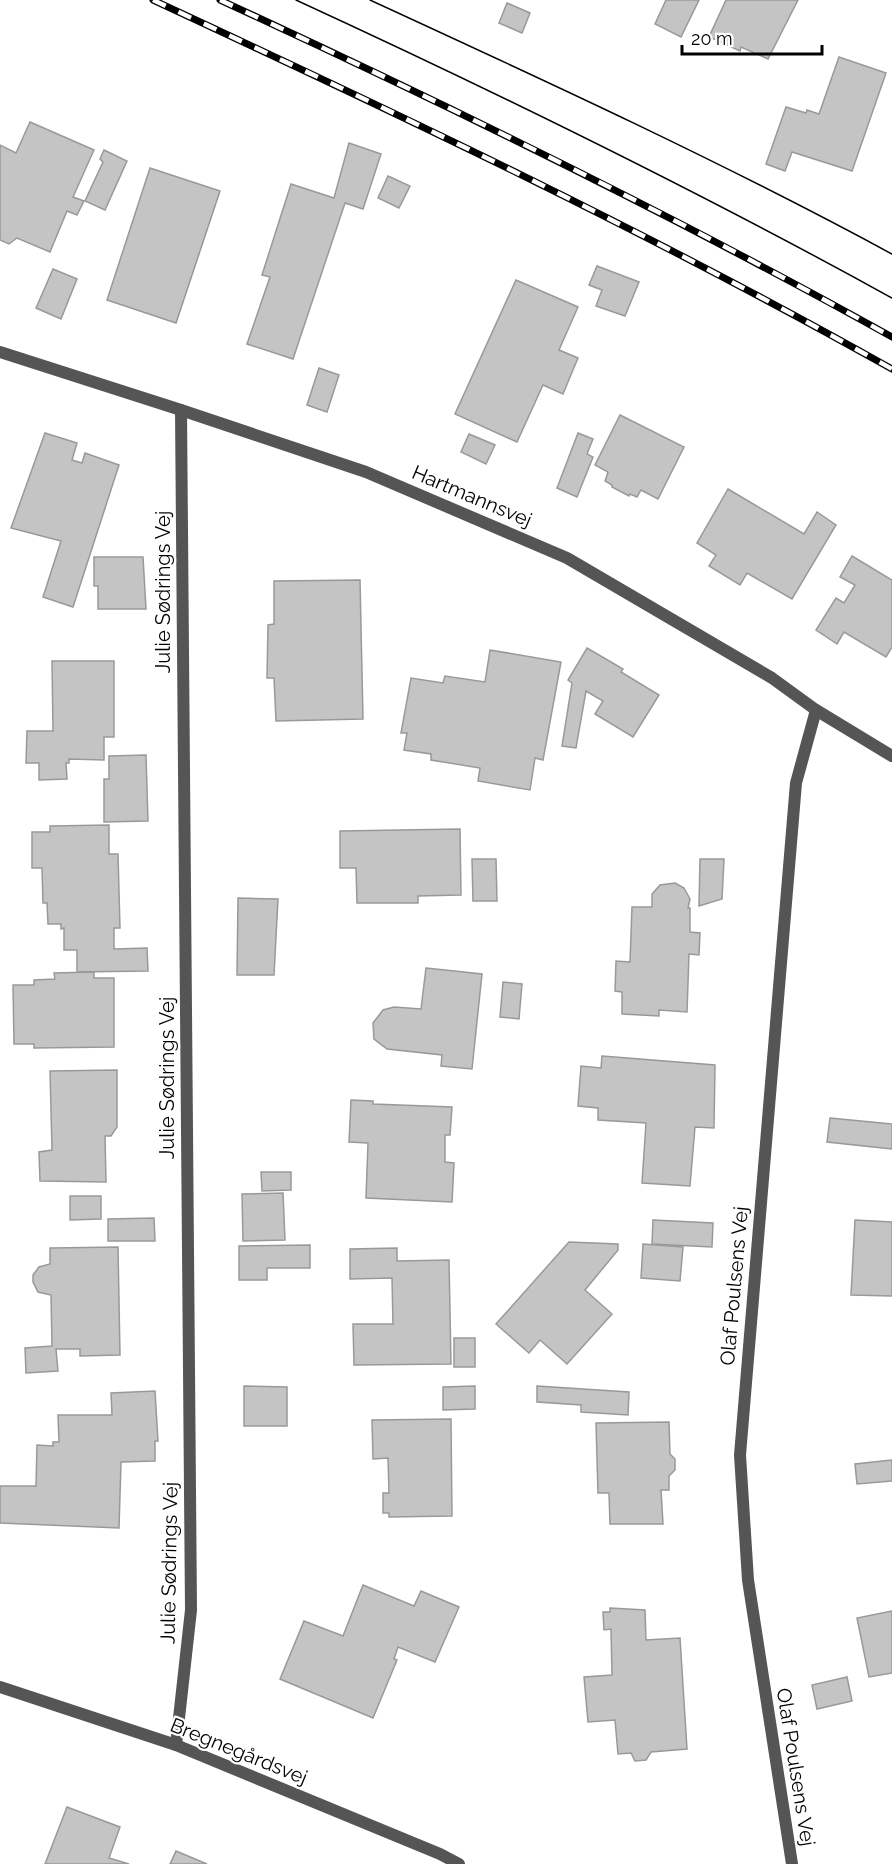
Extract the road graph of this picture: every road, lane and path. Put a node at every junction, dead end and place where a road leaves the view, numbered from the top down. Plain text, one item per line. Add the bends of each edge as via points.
1 (0, 352) edge
2 (181, 410) junction
3 (816, 710) junction
4 (892, 756) edge
5 (0, 1687) edge
6 (176, 1745) junction
7 (459, 1864) edge
8 (792, 1864) edge

1 - 2 street, Hartmannsvej
2 - 3 street, Hartmannsvej via 366,472 567,558 772,678
2 - 6 street, Julie Sødrings Vej via 191,1610
3 - 4 street, Hartmannsvej
3 - 8 street, Olaf Poulsens Vej via 796,783 740,1455 748,1580
5 - 6 street, Bregnegårdsvej
6 - 7 street, Bregnegårdsvej

